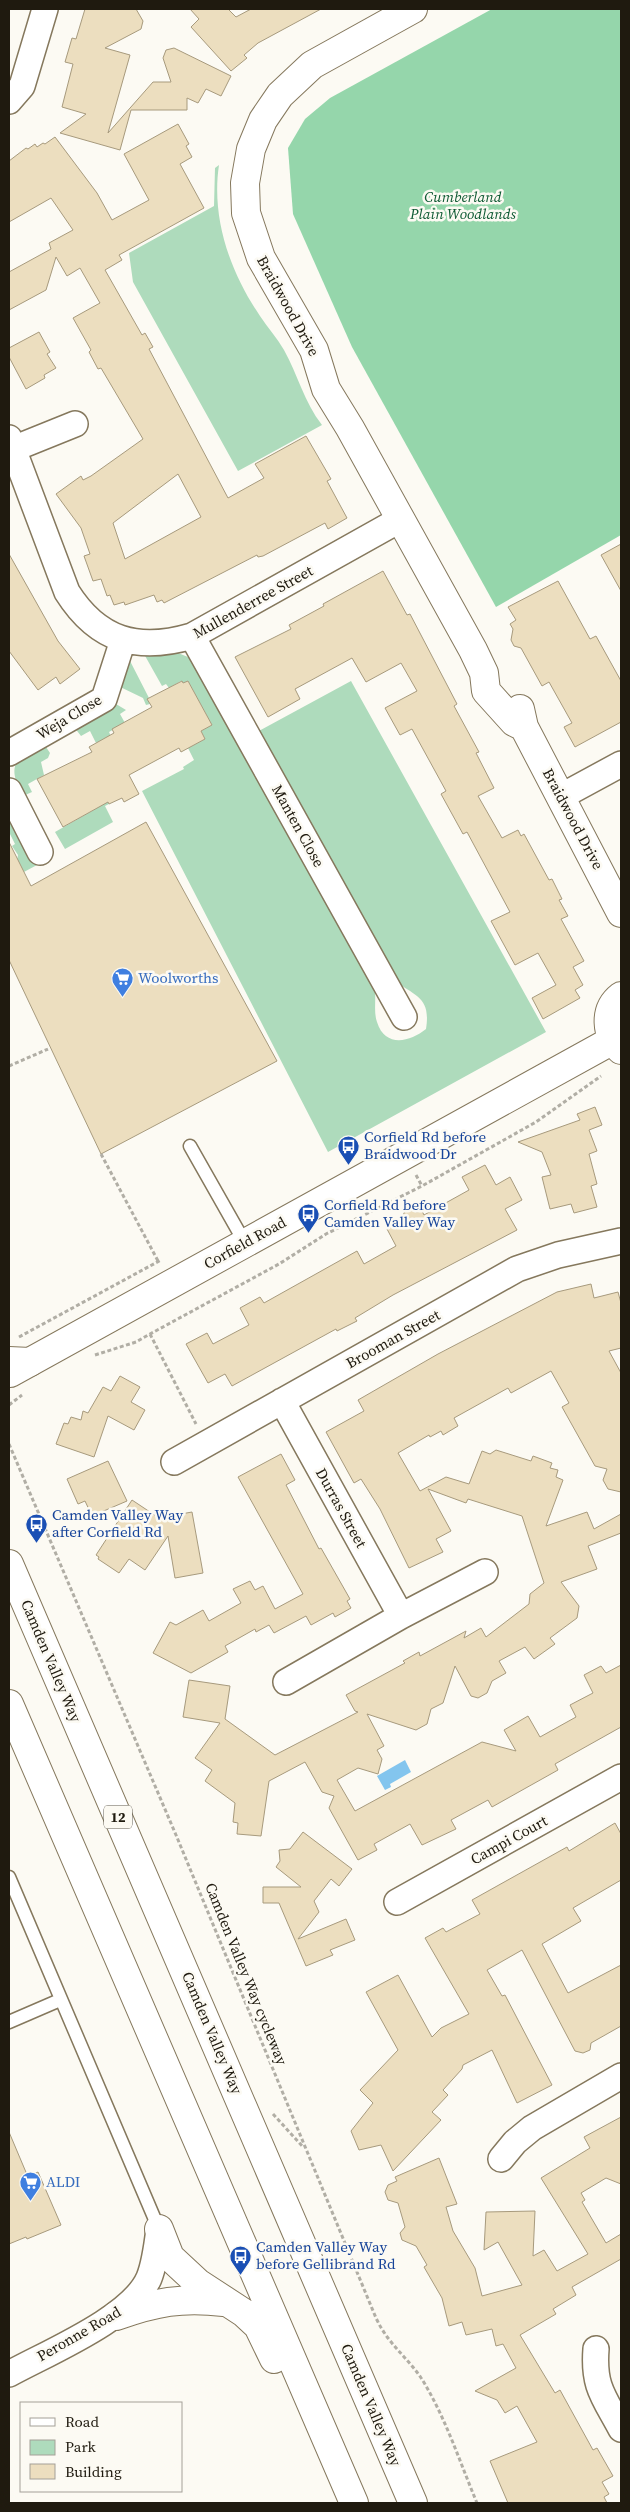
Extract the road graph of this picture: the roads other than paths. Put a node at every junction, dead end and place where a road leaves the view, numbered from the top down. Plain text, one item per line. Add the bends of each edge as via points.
1 (45, 9) edge
2 (413, 9) edge
3 (9, 101) edge
4 (75, 424) dead end
5 (11, 444) edge
6 (401, 519) junction
7 (192, 636) junction
8 (123, 640) junction
9 (9, 752) edge
10 (621, 764) edge
11 (9, 792) edge
12 (562, 796) junction
13 (40, 852) dead end
14 (621, 913) edge
15 (621, 996) edge
16 (404, 1017) dead end
17 (614, 1054) edge
18 (190, 1146) dead end
19 (621, 1241) edge
20 (245, 1243) junction
21 (16, 1365) edge
22 (282, 1401) junction
23 (174, 1462) dead end
24 (9, 1564) edge
25 (486, 1572) dead end
26 (401, 1616) junction
27 (286, 1682) dead end
28 (9, 1704) edge
29 (9, 1749) edge
30 (621, 1778) edge
31 (54, 1807) junction
32 (9, 1877) edge
33 (397, 1902) dead end
34 (60, 2000) junction
35 (9, 2022) edge
36 (621, 2076) edge
37 (501, 2159) dead end
38 (159, 2229) junction
39 (230, 2303) junction
40 (116, 2316) junction
41 (596, 2348) dead end
42 (9, 2374) edge
43 (621, 2429) edge
44 (342, 2474) junction
45 (354, 2503) edge
46 (413, 2503) edge

1 - 3 street via 22,86
2 - 6 main road, Braidwood Drive via 312,65 291,83 256,134 245,183 246,214 261,258 314,350 326,389
4 - 5 street
5 - 8 street, Mullenderree Street via 67,592 101,630
6 - 7 street, Mullenderree Street
6 - 12 main road, Braidwood Drive via 473,650 484,673 486,690 514,722 524,727
7 - 8 street, Mullenderree Street via 159,643
7 - 16 street, Manten Close
8 - 9 street, Weja Close via 104,699
10 - 12 street
11 - 13 street
12 - 14 main road, Braidwood Drive
15 - 17 main road via 608,1019
17 - 20 main road, Corfield Road
18 - 20 lane
19 - 22 street, Brooman Street via 558,1255 517,1269
20 - 21 main road, Corfield Road
22 - 23 street, Brooman Street
22 - 26 street, Durras Street
24 - 46 main road, Camden Valley Way / 12
25 - 26 street
26 - 27 street
28 - 31 main road
29 - 31 main road
30 - 33 street, Campi Court
31 - 44 main road
32 - 34 lane
34 - 35 lane
34 - 38 lane
36 - 37 street via 528,2132
38 - 39 main road via 170,2257 183,2271
38 - 40 street, Peronne Road via 149,2278 137,2297
39 - 40 main road via 194,2298 174,2300
39 - 44 main road via 258,2326 312,2449
40 - 42 street, Peronne Road
41 - 43 street via 598,2386
44 - 45 main road

